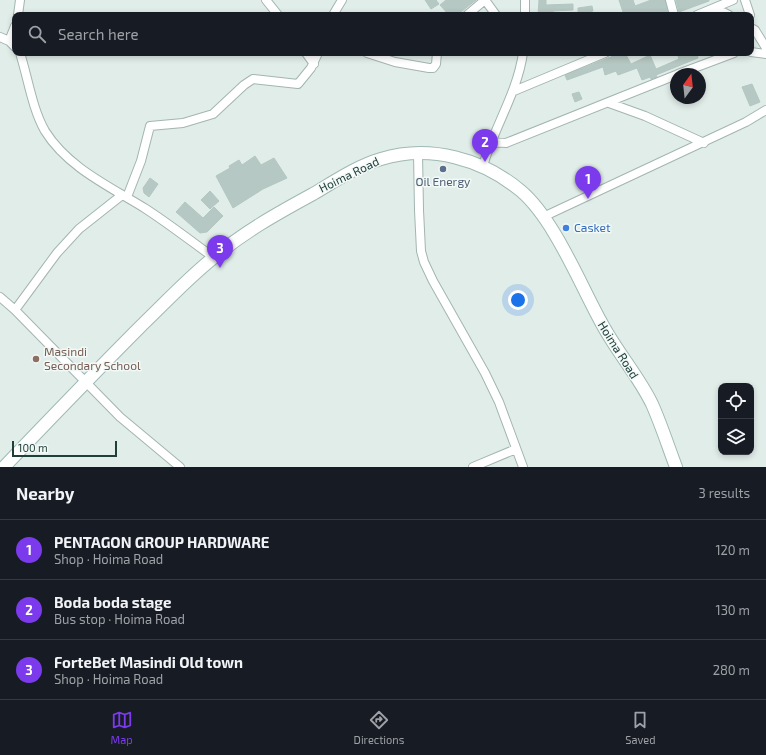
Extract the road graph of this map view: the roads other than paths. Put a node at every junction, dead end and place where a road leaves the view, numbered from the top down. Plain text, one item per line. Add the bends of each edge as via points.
1 (20, 0) edge
2 (266, 0) edge
3 (342, 0) edge
4 (485, 0) edge
5 (525, 0) edge
6 (670, 0) edge
7 (733, 0) edge
8 (745, 0) edge
9 (715, 8) junction
10 (18, 12) edge
11 (276, 12) edge
12 (335, 12) edge
13 (471, 12) edge
14 (494, 12) edge
15 (525, 12) edge
16 (673, 12) edge
17 (705, 12) edge
18 (723, 12) edge
19 (750, 12) edge
20 (754, 30) edge
21 (0, 37) edge
22 (12, 44) edge
23 (766, 48) edge
24 (754, 52) edge
25 (766, 54) edge
26 (21, 56) edge
27 (308, 56) edge
28 (317, 56) edge
29 (375, 56) edge
30 (436, 56) edge
31 (522, 56) edge
32 (598, 56) edge
33 (726, 56) edge
34 (314, 64) junction
35 (693, 68) edge
36 (670, 77) edge
37 (514, 91) junction
38 (609, 103) junction
39 (766, 110) edge
40 (490, 142) junction
41 (704, 142) junction
42 (418, 153) junction
43 (483, 166) junction
44 (124, 196) junction
45 (543, 218) junction
46 (213, 257) junction
47 (0, 297) edge
48 (15, 310) junction
49 (85, 382) junction
50 (516, 449) junction
51 (4, 467) edge
52 (180, 467) edge
53 (473, 467) edge
54 (523, 467) edge
55 (676, 467) edge

1 - 10 street
2 - 11 street
3 - 12 street
4 - 13 street
4 - 14 street
5 - 15 street
6 - 16 street
7 - 9 street
8 - 19 street
9 - 17 street
9 - 18 street
20 - 23 street
21 - 22 street
24 - 25 street
26 - 44 street via 40,120 52,140 79,166
27 - 34 street
28 - 34 street
29 - 30 street via 425,68 434,66
31 - 37 street
32 - 37 street
33 - 35 street
34 - 44 street via 298,84 253,79 213,114 183,123 150,126 141,161
36 - 38 street
37 - 40 street
38 - 40 street via 506,143
38 - 41 street
39 - 41 street
40 - 43 street
41 - 45 street
42 - 43 main road, Hoima Road via 459,158
42 - 46 main road, Hoima Road via 383,158 357,169 285,209
42 - 50 street via 419,210 424,262 486,372
43 - 45 main road, Hoima Road via 522,192
44 - 46 street
44 - 48 street via 79,229 57,253
45 - 55 main road, Hoima Road via 568,259 602,325 651,403
46 - 49 main road, Hoima Road
47 - 48 street
48 - 49 street
49 - 51 main road, Hoima Road
49 - 52 street via 120,418
50 - 53 street
50 - 54 street

